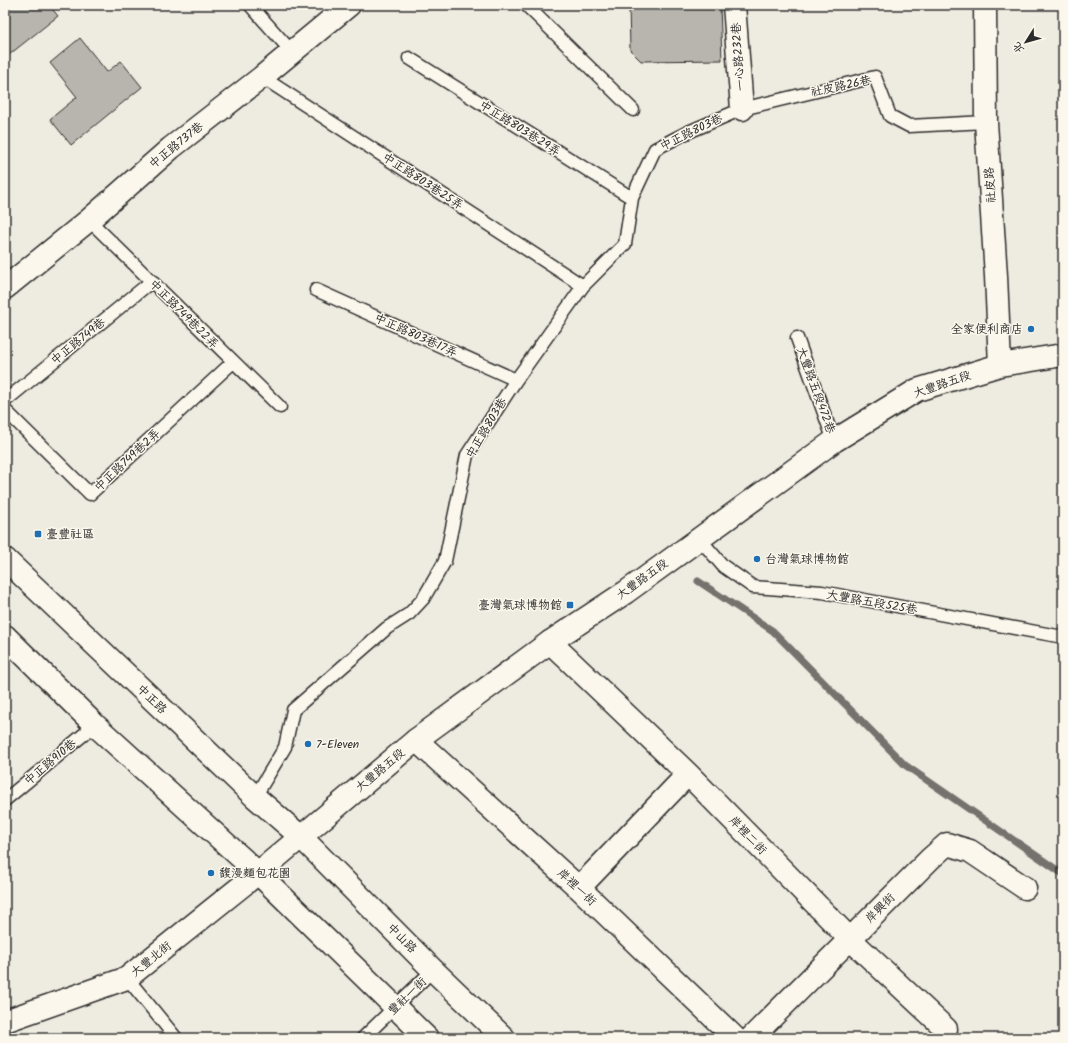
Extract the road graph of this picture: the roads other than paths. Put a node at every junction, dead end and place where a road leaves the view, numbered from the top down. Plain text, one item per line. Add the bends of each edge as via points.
1 (250, 5) edge
2 (350, 5) edge
3 (526, 5) edge
4 (734, 5) edge
5 (985, 5) edge
6 (292, 52) junction
7 (409, 58) dead end
8 (262, 77) junction
9 (742, 109) junction
10 (633, 110) dead end
11 (986, 122) junction
12 (632, 198) junction
13 (89, 220) junction
14 (152, 281) junction
15 (583, 286) junction
16 (5, 288) edge
17 (316, 290) dead end
18 (797, 338) dead end
19 (1063, 355) edge
20 (233, 362) junction
21 (1000, 366) junction
22 (516, 380) junction
23 (5, 401) edge
24 (280, 407) dead end
25 (5, 410) edge
26 (834, 441) junction
27 (699, 538) junction
28 (5, 559) edge
29 (5, 636) edge
30 (1063, 637) edge
31 (550, 642) junction
32 (95, 725) junction
33 (416, 740) junction
34 (688, 774) junction
35 (255, 797) junction
36 (5, 800) edge
37 (301, 837) junction
38 (258, 873) junction
39 (579, 888) junction
40 (1025, 888) dead end
41 (850, 939) junction
42 (433, 970) junction
43 (127, 978) junction
44 (394, 1008) junction
45 (5, 1021) edge
46 (946, 1029) dead end
47 (176, 1038) edge
48 (363, 1038) edge
49 (427, 1038) edge
50 (504, 1038) edge
51 (735, 1038) edge
52 (751, 1038) edge

1 - 6 lane
2 - 6 street, 中正路737巷
3 - 10 lane
4 - 9 street, 一心路232巷
5 - 11 street, 社皮路
6 - 8 street, 中正路737巷
7 - 12 lane, 中正路803巷29弄
8 - 13 street, 中正路737巷 via 171,148
8 - 15 lane, 中正路803巷25弄
9 - 11 lane, 社皮路26巷 via 875,77 890,116 908,126
9 - 12 lane, 中正路803巷 via 655,149
11 - 21 street, 社皮路
12 - 15 lane, 中正路803巷 via 625,244
13 - 14 lane, 中正路749巷22弄
13 - 16 street, 中正路737巷
14 - 20 lane, 中正路749巷22弄
14 - 23 lane, 中正路749巷
15 - 22 lane, 中正路803巷
17 - 22 lane, 中正路803巷17弄
18 - 26 lane, 大豐路五段472巷
19 - 21 street, 大豐路五段
20 - 24 lane, 中正路749巷22弄
20 - 25 lane, 中正路749巷2弄 via 90,494
21 - 26 street, 大豐路五段 via 917,390
22 - 35 lane, 中正路803巷 via 466,455 445,561 423,600 293,710 284,747
26 - 27 street, 大豐路五段
27 - 30 lane, 大豐路五段525巷 via 723,566 753,587 822,592
27 - 31 street, 大豐路五段 via 626,592
28 - 35 street, 中正路
29 - 32 street
31 - 33 street, 大豐路五段
31 - 34 street, 岸裡二街
32 - 36 lane, 中正路910巷
32 - 38 street
33 - 37 street, 大豐路五段
33 - 39 street, 岸裡一街
34 - 39 street
34 - 41 street, 岸裡二街
35 - 37 street, 中正路
37 - 38 street, 大豐路五段
37 - 42 street, 中山路
38 - 43 street, 大豐北街
38 - 44 street
39 - 51 street, 岸裡一街
40 - 41 street, 岸興街 via 970,851 947,844
41 - 46 street, 岸裡二街
41 - 52 street, 岸興街
42 - 44 lane, 豐社一街
42 - 50 street, 中山路
43 - 45 street, 大豐北街
43 - 47 lane
44 - 48 lane, 豐社一街
44 - 49 street

